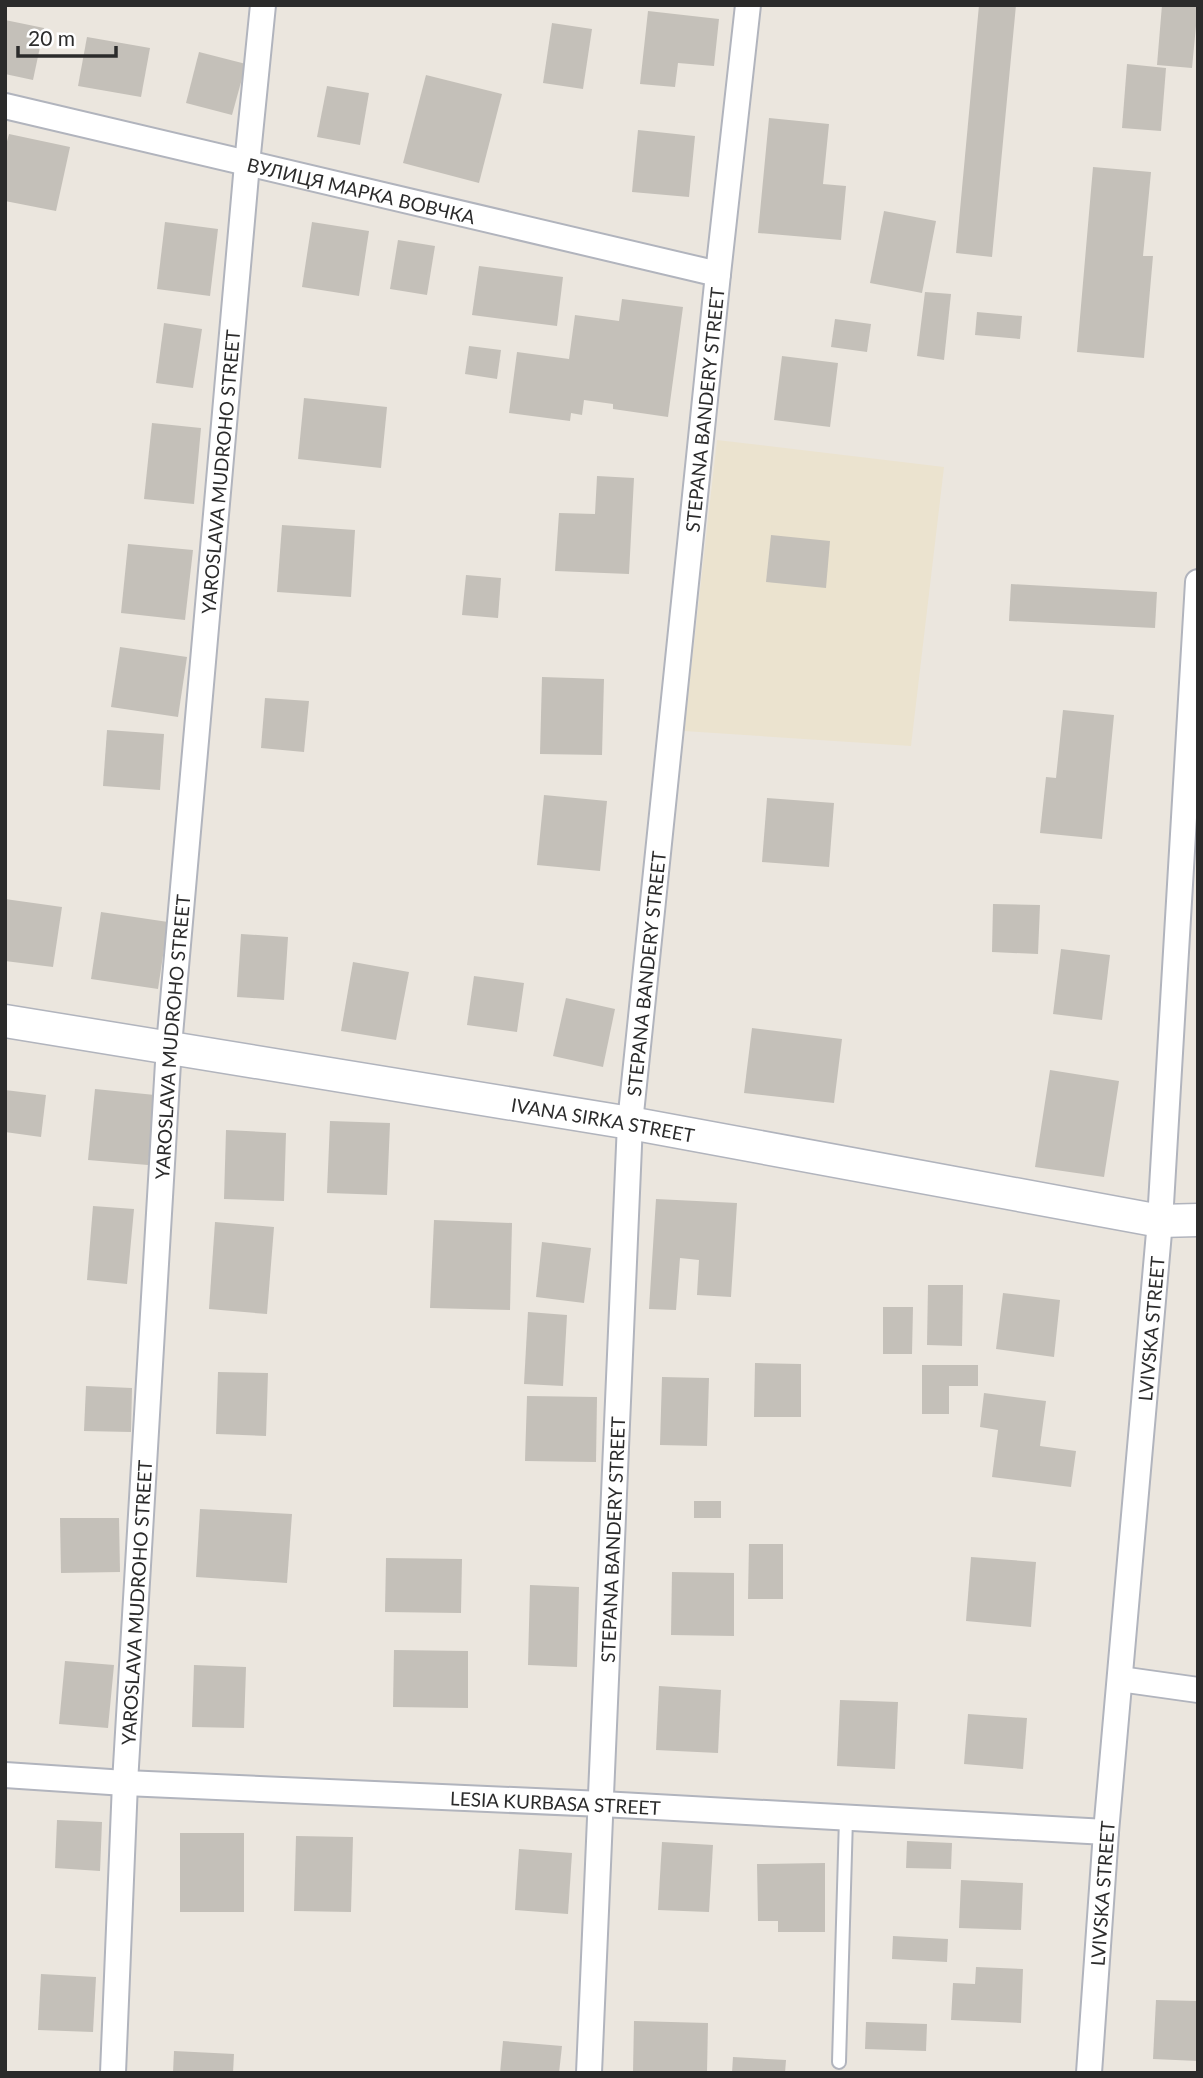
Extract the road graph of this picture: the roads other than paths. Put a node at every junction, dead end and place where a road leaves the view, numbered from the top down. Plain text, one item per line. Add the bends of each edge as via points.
1 (263, 5) edge
2 (748, 5) edge
3 (5, 106) edge
4 (247, 164) junction
5 (718, 274) junction
6 (1198, 582) edge
7 (5, 1021) edge
8 (169, 1046) junction
9 (629, 1123) junction
10 (1198, 1220) edge
11 (1160, 1221) junction
12 (1120, 1679) junction
13 (1198, 1690) edge
14 (5, 1775) edge
15 (125, 1783) junction
16 (602, 1804) junction
17 (846, 1818) junction
18 (1106, 1832) junction
19 (839, 2062) dead end
20 (113, 2073) edge
21 (589, 2073) edge
22 (1089, 2073) edge

1 - 4 street, YAROSLAVA MUDROHO STREET
2 - 5 street, STEPANA BANDERY STREET
3 - 4 street, ВУЛИЦЯ МАРКА ВОВЧКА
4 - 5 street, ВУЛИЦЯ МАРКА ВОВЧКА
4 - 8 street, YAROSLAVA MUDROHO STREET
5 - 9 street, STEPANA BANDERY STREET
6 - 11 street, LVIVSKA STREET
7 - 8 street, IVANA SIRKA STREET
8 - 9 street, IVANA SIRKA STREET
8 - 15 street, YAROSLAVA MUDROHO STREET
9 - 11 street, IVANA SIRKA STREET
9 - 16 street, STEPANA BANDERY STREET
10 - 11 street, IVANA SIRKA STREET
11 - 12 street, LVIVSKA STREET
12 - 13 street
12 - 18 street, LVIVSKA STREET
14 - 15 street, LESIA KURBASA STREET
15 - 16 street, LESIA KURBASA STREET
15 - 20 street, YAROSLAVA MUDROHO STREET
16 - 17 street, LESIA KURBASA STREET
16 - 21 street, STEPANA BANDERY STREET
17 - 18 street, LESIA KURBASA STREET
17 - 19 lane
18 - 22 street, LVIVSKA STREET

